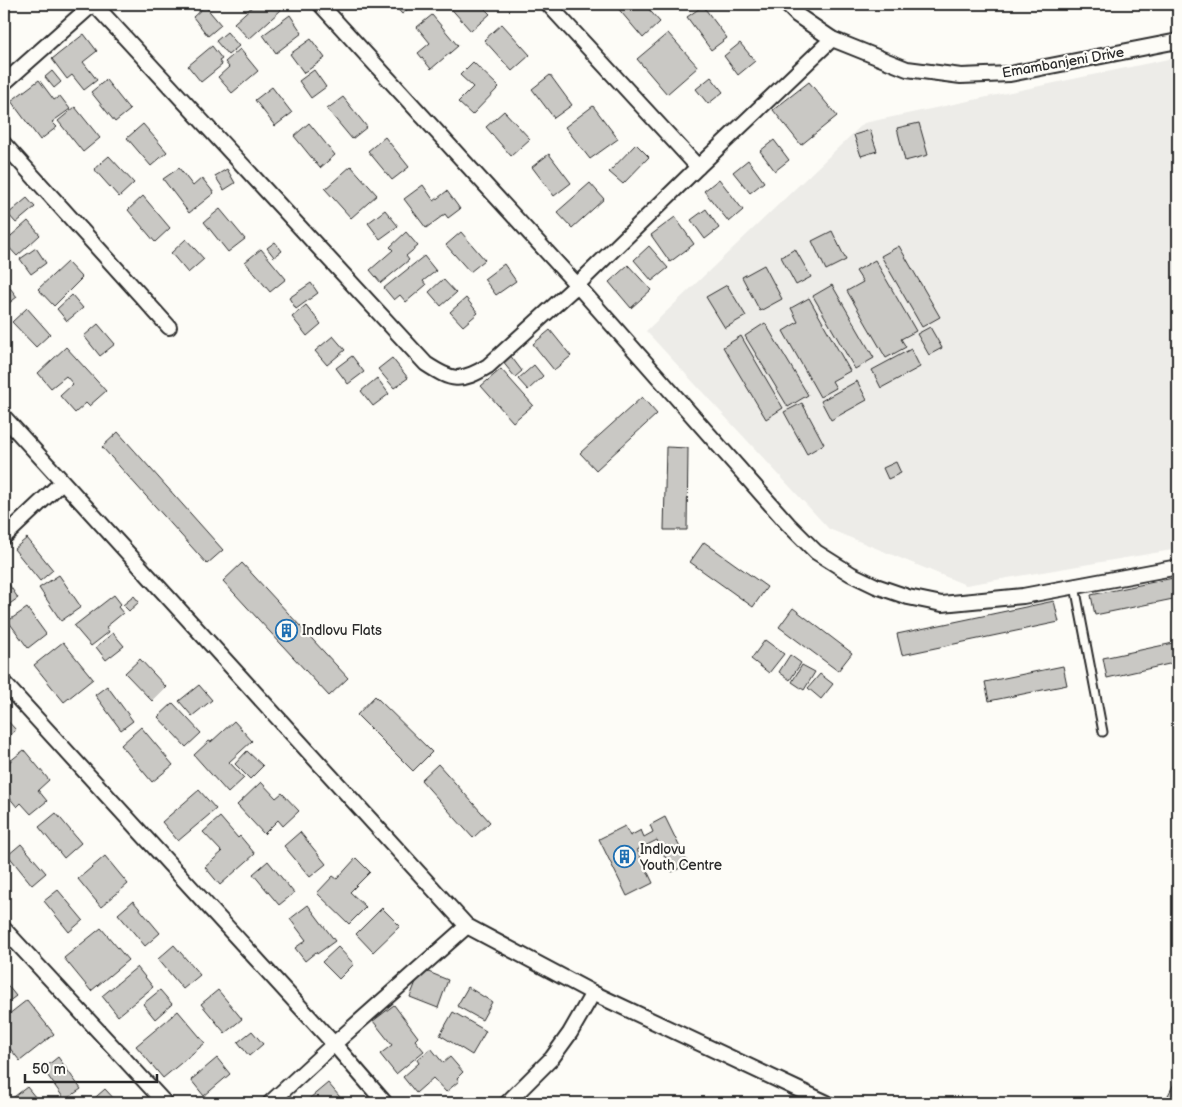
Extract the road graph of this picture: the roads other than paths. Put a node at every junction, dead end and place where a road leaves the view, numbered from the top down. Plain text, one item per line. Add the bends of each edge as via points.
1 (94, 4) edge
2 (320, 4) edge
3 (548, 4) edge
4 (786, 4) edge
5 (832, 40) junction
6 (1178, 40) edge
7 (4, 84) edge
8 (4, 144) edge
9 (698, 168) junction
10 (577, 285) junction
11 (169, 327) dead end
12 (4, 417) edge
13 (62, 482) junction
14 (4, 537) edge
15 (1178, 567) edge
16 (1075, 586) junction
17 (4, 683) edge
18 (1103, 732) dead end
19 (467, 926) junction
20 (4, 929) edge
21 (593, 993) junction
22 (334, 1044) junction
23 (165, 1103) edge
24 (270, 1103) edge
25 (384, 1103) edge
26 (507, 1103) edge
27 (826, 1103) edge

1 - 7 street
1 - 10 street via 426,364 441,373 464,378 488,366
2 - 10 street
3 - 9 street
4 - 5 street, Emambanjeni Drive
5 - 6 street, Emambanjeni Drive via 907,69 961,76 1010,74
5 - 9 street
8 - 11 street
9 - 10 street
10 - 16 street via 788,524 816,552 851,574 908,597 942,604 1023,596
12 - 13 street
13 - 14 street
13 - 19 street
15 - 16 street
16 - 18 lane
17 - 22 street
19 - 21 street
19 - 22 street
20 - 23 street
21 - 26 street via 552,1058
21 - 27 street
22 - 24 street
22 - 25 street

